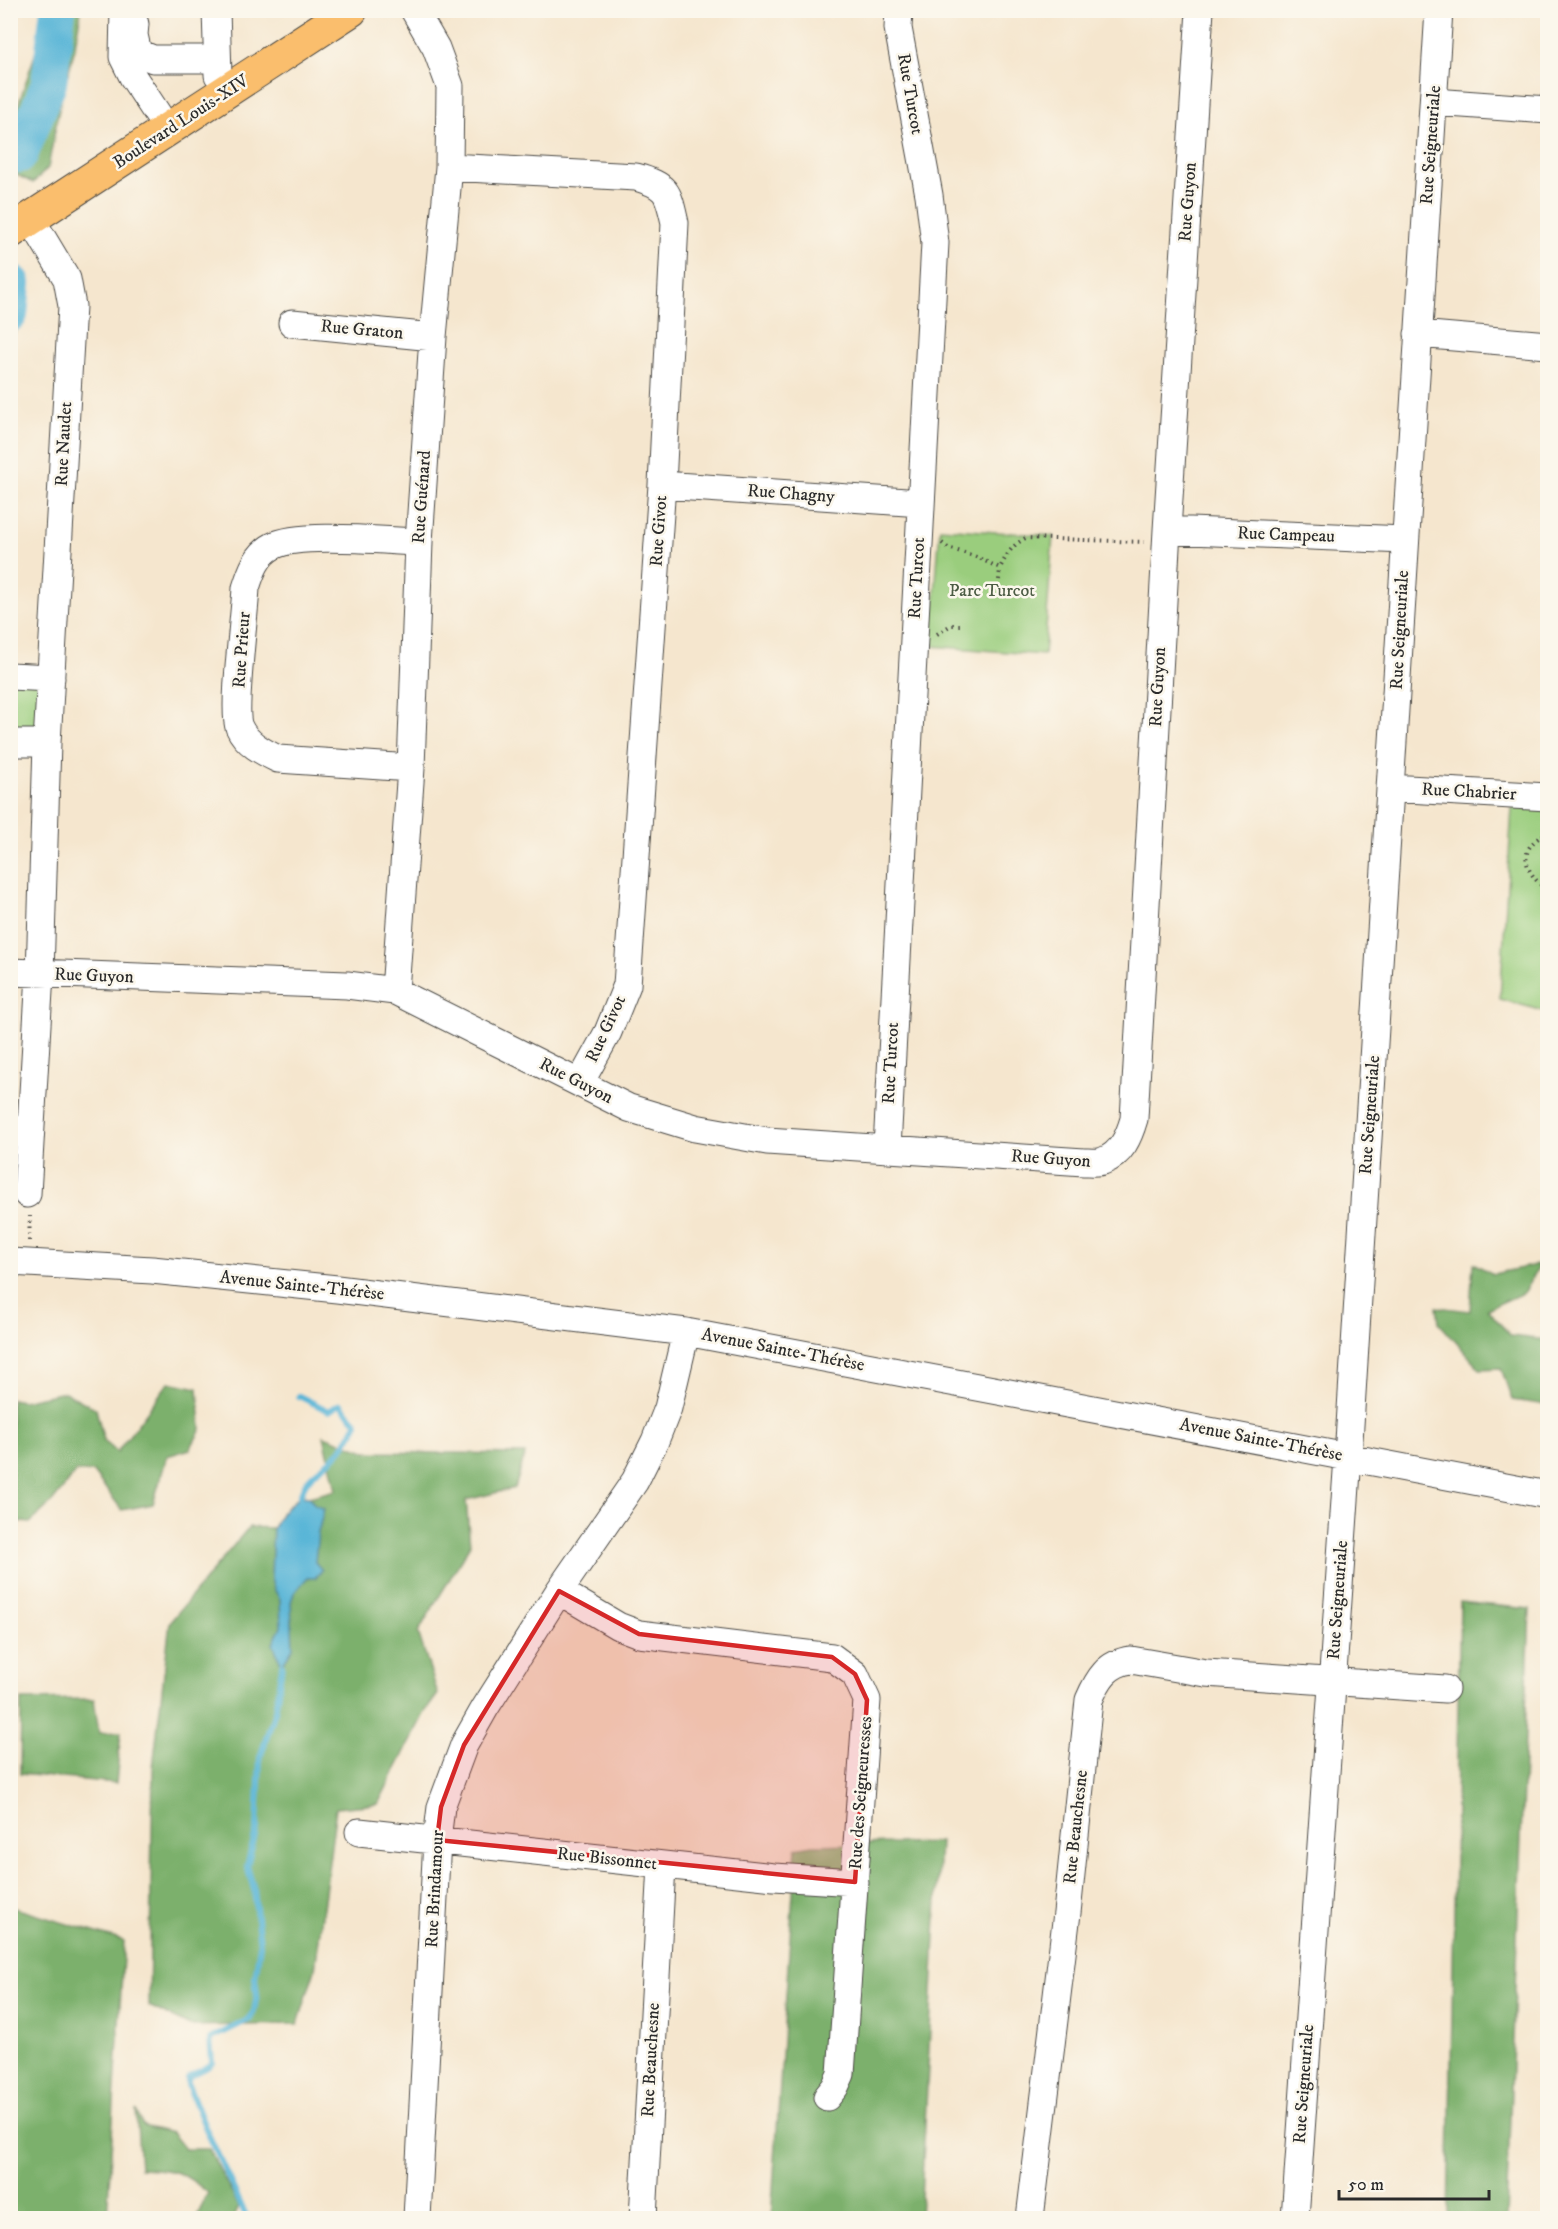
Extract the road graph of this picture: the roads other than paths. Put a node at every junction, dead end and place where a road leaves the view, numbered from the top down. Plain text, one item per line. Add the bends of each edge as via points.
1 (124, 10) edge
2 (136, 10) edge
3 (216, 10) edge
4 (351, 10) edge
5 (414, 10) edge
6 (899, 10) edge
7 (1200, 10) edge
8 (1439, 10) edge
9 (217, 59) junction
10 (218, 97) junction
11 (1434, 102) junction
12 (1548, 110) edge
13 (168, 130) junction
14 (448, 167) junction
15 (21, 226) edge
16 (292, 323) dead end
17 (1418, 334) junction
18 (433, 337) junction
19 (1548, 345) edge
20 (662, 485) junction
21 (921, 512) junction
22 (1166, 537) junction
23 (1405, 540) junction
24 (419, 542) junction
25 (10, 676) edge
26 (51, 678) junction
27 (10, 743) edge
28 (47, 743) junction
29 (411, 768) junction
30 (1390, 788) junction
31 (1548, 797) edge
32 (10, 972) edge
33 (40, 974) junction
34 (396, 991) junction
35 (580, 1083) junction
36 (887, 1148) junction
37 (27, 1194) road end
38 (19, 1263) edge
39 (686, 1332) junction
40 (1348, 1457) junction
41 (1548, 1495) edge
42 (559, 1591) junction
43 (1333, 1682) junction
44 (1445, 1689) dead end
45 (359, 1832) dead end
46 (437, 1840) junction
47 (662, 1865) junction
48 (855, 1882) junction
49 (827, 2097) dead end
50 (417, 2218) edge
51 (643, 2218) edge
52 (1030, 2218) edge
53 (1295, 2218) edge

1 - 13 street via 123,57
2 - 9 street via 134,35 138,53 153,59
3 - 9 street
4 - 10 main road, Boulevard Louis-XIV
5 - 14 street, Rue Guénard via 436,48 450,86
6 - 21 street, Rue Turcot via 898,28 935,243
7 - 22 street, Rue Guyon
8 - 11 street, Rue Seigneuriale
9 - 10 street
10 - 13 main road, Boulevard Louis-XIV
11 - 12 street
11 - 17 street, Rue Seigneuriale
13 - 15 main road, Boulevard Louis-XIV
14 - 18 street, Rue Guénard
14 - 20 street, Rue Givot via 636,177 658,183 669,197 675,223
15 - 26 street, Rue Naudet via 67,279 72,306
16 - 18 street, Rue Graton
17 - 19 street
17 - 23 street, Rue Seigneuriale
18 - 24 street, Rue Guénard
20 - 21 street, Rue Chagny
20 - 35 street, Rue Givot via 627,985 608,1032
21 - 36 street, Rue Turcot
22 - 23 street, Rue Campeau
22 - 36 street, Rue Guyon via 1135,1107 1129,1139 1102,1162
23 - 30 street, Rue Seigneuriale
24 - 29 street, Rue Guénard
24 - 29 street, Rue Prieur via 292,539 271,547 251,571 246,588 237,706 243,732 258,749 278,759
25 - 26 street
26 - 28 street, Rue Naudet
27 - 28 street
28 - 33 street, Rue Naudet
29 - 34 street, Rue Guénard
30 - 31 street, Rue Chabrier
30 - 40 street, Rue Seigneuriale
32 - 33 street, Rue Guyon
33 - 34 street, Rue Guyon via 347,985
33 - 37 street, Rue Naudet
34 - 35 street, Rue Guyon
35 - 36 street, Rue Guyon via 629,1108 695,1128 767,1141
38 - 39 street, Avenue Sainte-Thérèse via 152,1270 337,1289
39 - 40 street, Avenue Sainte-Thérèse
39 - 42 street, Rue Brindamour via 668,1408 655,1441 635,1480
40 - 41 street, Avenue Sainte-Thérèse
40 - 43 street, Rue Seigneuriale
42 - 46 street, Rue Brindamour via 464,1745 441,1807
42 - 48 street, Rue des Seigneuresses via 639,1634 832,1657 855,1674 867,1700
43 - 44 street, Rue Beauchesne
43 - 52 street, Rue Beauchesne via 1206,1673 1131,1660 1109,1667 1097,1681 1089,1700
43 - 53 street, Rue Seigneuriale
45 - 46 street, Rue Bissonnet
46 - 47 street, Rue Bissonnet
46 - 50 street, Rue Brindamour
47 - 48 street, Rue Bissonnet
47 - 51 street, Rue Beauchesne
48 - 49 street, Rue des Seigneuresses via 841,2074

